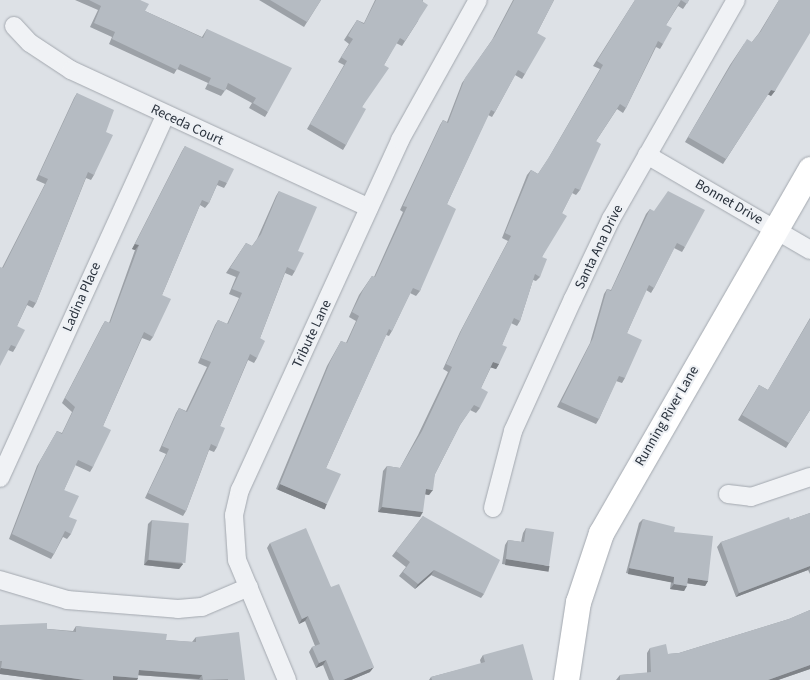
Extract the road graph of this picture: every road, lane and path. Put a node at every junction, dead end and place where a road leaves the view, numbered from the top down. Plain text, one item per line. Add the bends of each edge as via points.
1 (478, 0) edge
2 (736, 0) edge
3 (14, 26) dead end
4 (165, 116) junction
5 (647, 155) junction
6 (810, 168) edge
7 (369, 208) junction
8 (775, 230) junction
9 (810, 250) edge
10 (810, 477) edge
11 (0, 478) edge
12 (728, 494) dead end
13 (493, 508) dead end
14 (0, 580) edge
15 (248, 587) junction
16 (287, 680) edge
17 (566, 680) edge

1 - 7 street, Tribute Lane via 400,140
2 - 5 street, Santa Ana Drive
3 - 4 street, Receda Court via 52,58
4 - 7 street, Receda Court
4 - 11 street, Ladina Place
5 - 8 street, Bonnet Drive
5 - 13 street, Santa Ana Drive via 611,218 513,431
6 - 8 street, Running River Lane
7 - 15 street, Tribute Lane via 240,490 234,538
8 - 9 street, Bonnet Drive
8 - 17 street, Running River Lane via 601,533 578,602
10 - 12 street via 751,497
14 - 15 street via 67,600 178,608 202,607
15 - 16 street, Tribute Lane

